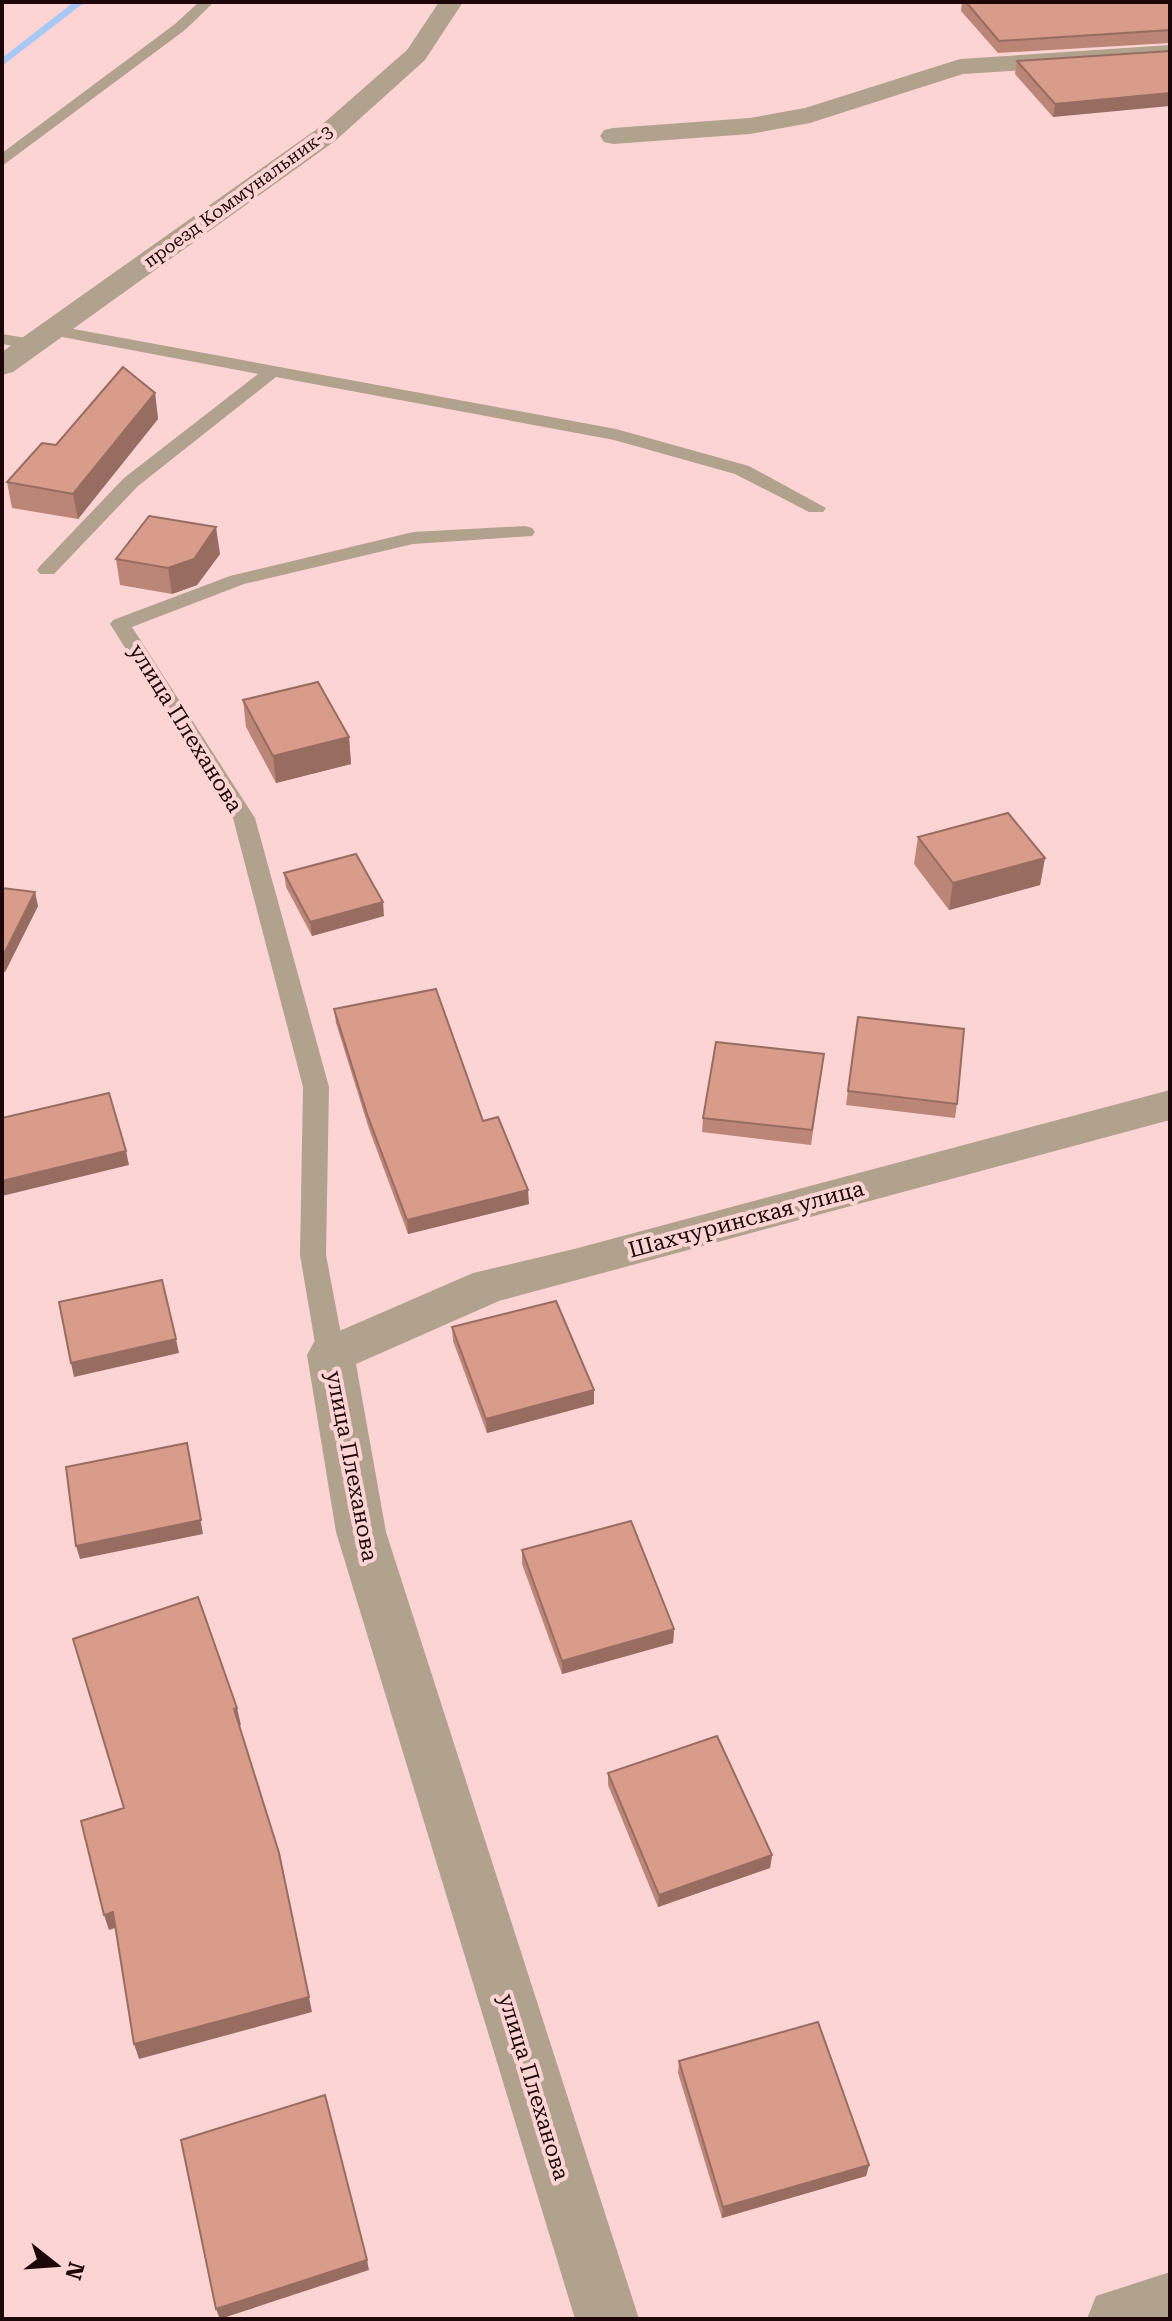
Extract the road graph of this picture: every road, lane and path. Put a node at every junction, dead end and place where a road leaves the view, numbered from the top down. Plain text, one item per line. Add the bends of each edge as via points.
1 (207, 2) edge
2 (451, 2) edge
3 (1170, 53) edge
4 (613, 136) dead end
5 (2, 161) edge
6 (42, 337) junction
7 (2, 339) edge
8 (2, 366) edge
9 (271, 372) junction
10 (816, 508) dead end
11 (525, 532) dead end
12 (47, 570) dead end
13 (1170, 1105) edge
14 (331, 1355) junction
15 (1170, 2304) edge
16 (607, 2319) edge
17 (1119, 2319) edge

1 - 5 lane
2 - 6 street, проезд Коммунальник-3 via 416,55 326,135
3 - 4 street via 960,67 810,115 750,126
6 - 7 lane
6 - 8 street, проезд Коммунальник-3
6 - 9 lane
9 - 10 lane via 616,435 742,470
9 - 12 lane via 131,482
11 - 14 lane, улица Плеханова via 413,538 237,580 120,624 244,818 316,1087 313,1255
13 - 14 street, Шахчуринская улица via 489,1286
14 - 16 street, улица Плеханова via 361,1532
15 - 17 street

